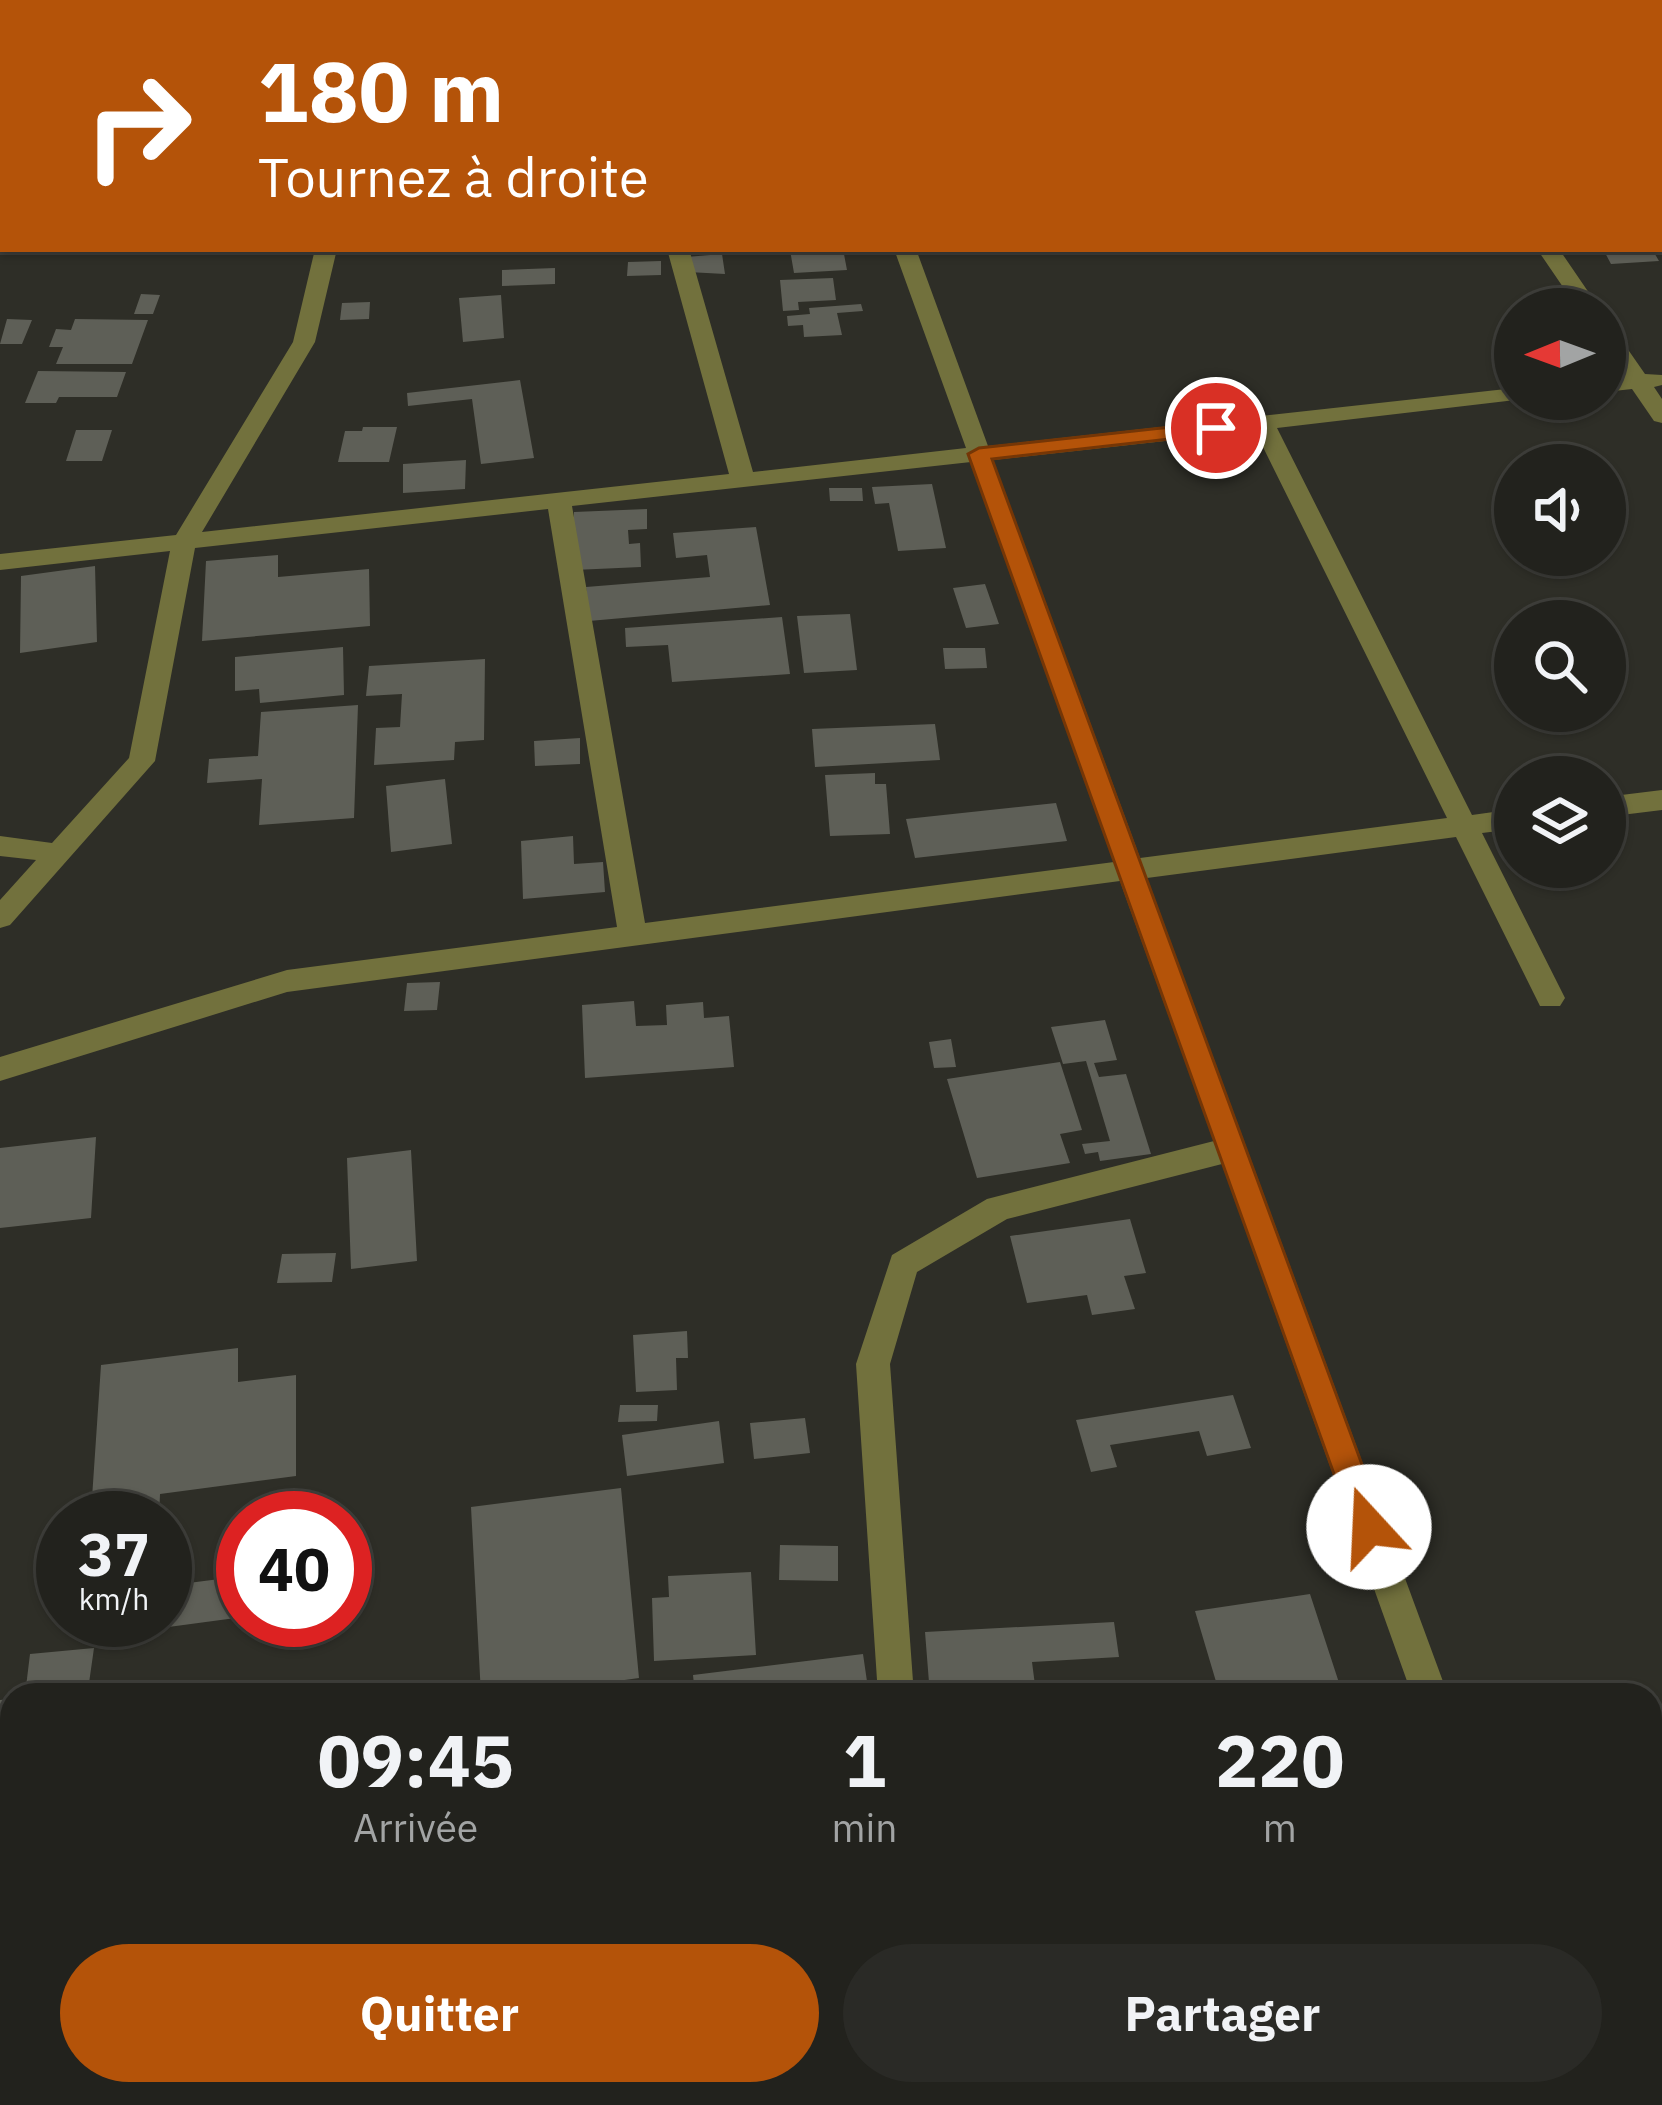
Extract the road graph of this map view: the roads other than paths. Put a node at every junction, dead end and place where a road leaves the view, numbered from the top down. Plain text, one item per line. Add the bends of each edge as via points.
1 (325, 252) edge
2 (679, 252) edge
3 (906, 252) edge
4 (1550, 252) edge
5 (1575, 288) edge
6 (1626, 354) edge
7 (1650, 380) edge
8 (1494, 397) edge
9 (1662, 416) edge
10 (1263, 423) junction
11 (979, 454) junction
12 (742, 480) junction
13 (559, 501) junction
14 (184, 542) junction
15 (0, 562) edge
16 (1662, 800) edge
17 (1626, 804) edge
18 (1494, 822) edge
19 (1464, 826) junction
20 (0, 846) edge
21 (55, 853) junction
22 (1131, 870) junction
23 (0, 918) edge
24 (634, 936) junction
25 (1550, 998) dead end
26 (0, 1069) edge
27 (1232, 1149) junction
28 (895, 1683) edge
29 (1426, 1683) edge

1 - 14 street via 304,342
2 - 12 street
3 - 11 street
4 - 5 street
6 - 7 street
7 - 9 street
8 - 10 street
10 - 11 street
10 - 19 street
11 - 12 street
11 - 22 street
12 - 13 street
13 - 14 street
13 - 24 street
14 - 15 street
14 - 21 street via 142,761
16 - 17 street
18 - 19 street
19 - 22 street
19 - 25 street
20 - 21 street
21 - 23 street
22 - 24 street
22 - 27 street
24 - 26 street via 287,981
27 - 28 street via 998,1208 903,1264 873,1364
27 - 29 street

